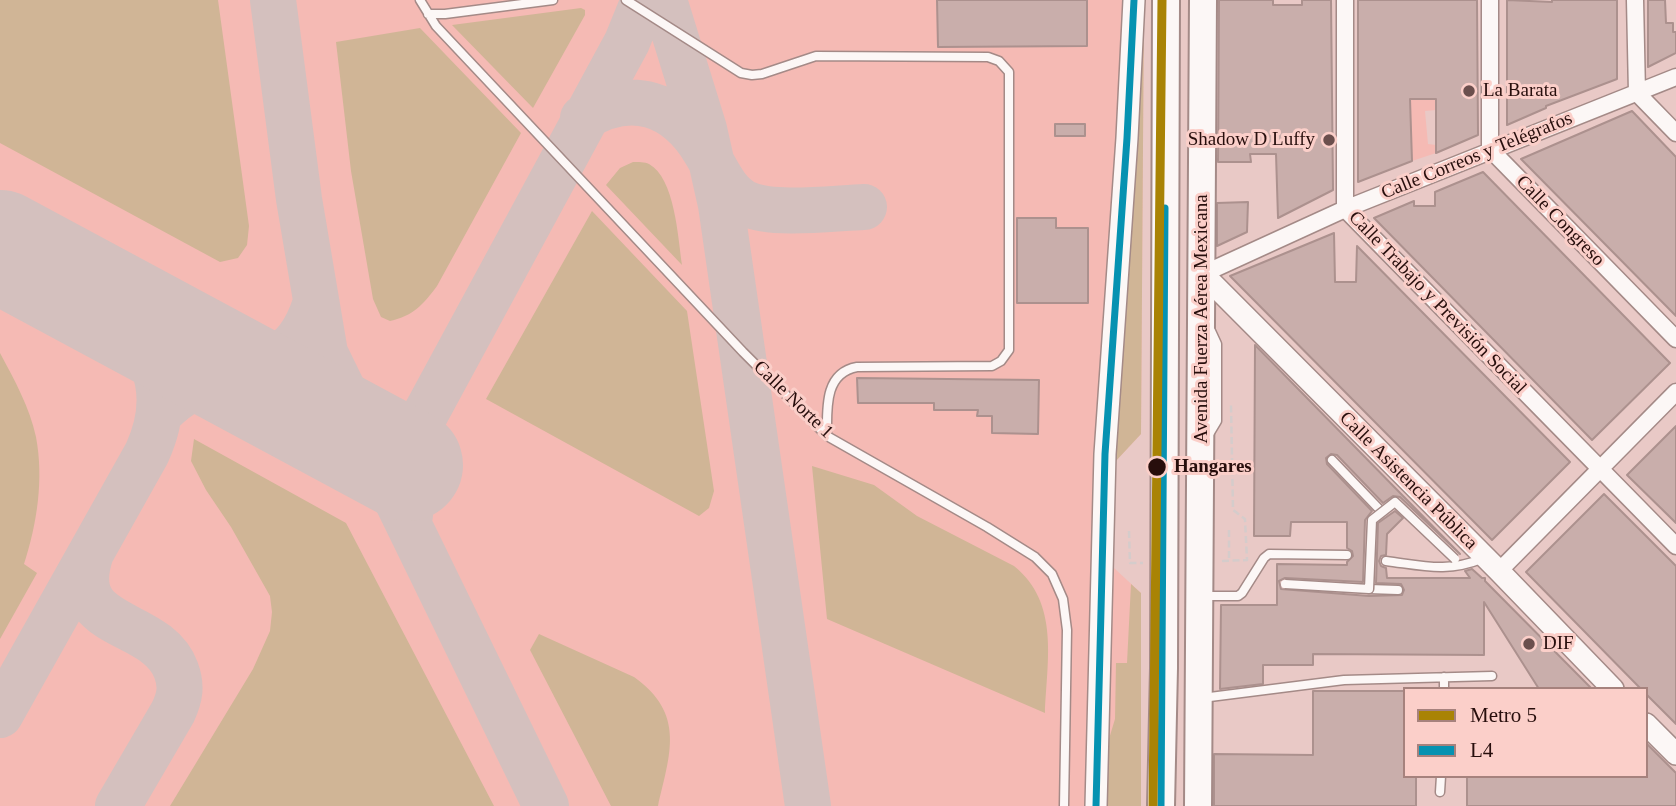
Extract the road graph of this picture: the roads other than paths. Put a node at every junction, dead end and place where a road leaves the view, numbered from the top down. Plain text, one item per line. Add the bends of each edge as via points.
1 (419, 0) edge
2 (553, 0) edge
3 (626, 0) edge
4 (1134, 0) edge
5 (1166, 0) edge
6 (1345, 0) edge
7 (1490, 0) edge
8 (1635, 0) edge
9 (1198, 7) edge
10 (428, 14) junction
11 (1676, 77) edge
12 (1637, 93) junction
13 (1676, 133) edge
14 (1490, 149) junction
15 (1345, 209) junction
16 (1203, 274) junction
17 (1676, 339) edge
18 (1676, 392) edge
19 (827, 436) junction
20 (1174, 452) dead end
21 (1332, 460) dead end
22 (1598, 468) junction
23 (1381, 511) junction
24 (1676, 546) edge
25 (1347, 555) dead end
26 (1387, 561) dead end
27 (1458, 562) junction
28 (1491, 564) junction
29 (1285, 584) dead end
30 (1368, 589) junction
31 (1398, 590) dead end
32 (1200, 596) junction
33 (1492, 676) dead end
34 (1444, 677) junction
35 (1444, 687) edge
36 (1611, 687) edge
37 (1199, 698) junction
38 (1173, 711) dead end
39 (1648, 726) edge
40 (1676, 754) edge
41 (1441, 778) edge
42 (1440, 792) dead end
43 (1064, 806) edge
44 (1096, 806) edge
45 (1161, 806) edge
46 (1189, 806) edge
47 (1198, 806) edge

1 - 10 lane, Calle Norte 1
2 - 10 lane
3 - 19 lane via 741,73 752,75 816,56 988,57 1009,72 1009,350 992,366 845,370 831,386
4 - 44 street via 1105,454
5 - 45 main road, Avenida Fuerza Aérea Mexicana
6 - 15 street, Calle Trabajo y Previsión Social
7 - 14 street
8 - 12 street
9 - 16 main road, Avenida Fuerza Aérea Mexicana
9 - 46 lane
10 - 19 lane, Calle Norte 1
11 - 12 street, Calle Correos y Telégrafos
12 - 13 street
12 - 14 street, Calle Correos y Telégrafos
14 - 15 street, Calle Correos y Telégrafos
14 - 17 street, Calle Congreso
15 - 16 street, Calle Correos y Telégrafos
15 - 22 street, Calle Trabajo y Previsión Social
16 - 28 street, Calle Asistencia Pública
16 - 32 main road, Avenida Fuerza Aérea Mexicana
18 - 22 street
19 - 43 lane, Calle Norte 1 via 987,527 1035,557 1052,574 1063,599 1067,630
20 - 38 lane
21 - 23 lane
22 - 24 street, Calle Trabajo y Previsión Social
22 - 28 street
23 - 27 lane, bridge via 1395,502
23 - 30 lane, bridge via 1372,520
25 - 32 lane via 1269,554 1238,596
26 - 27 lane via 1443,569
27 - 28 lane
28 - 36 street, Calle Asistencia Pública
29 - 30 lane, bridge
30 - 31 lane
32 - 37 main road, Avenida Fuerza Aérea Mexicana
33 - 34 lane
34 - 35 lane
34 - 37 lane via 1344,680
37 - 47 main road, Avenida Fuerza Aérea Mexicana
39 - 40 street
41 - 42 lane

